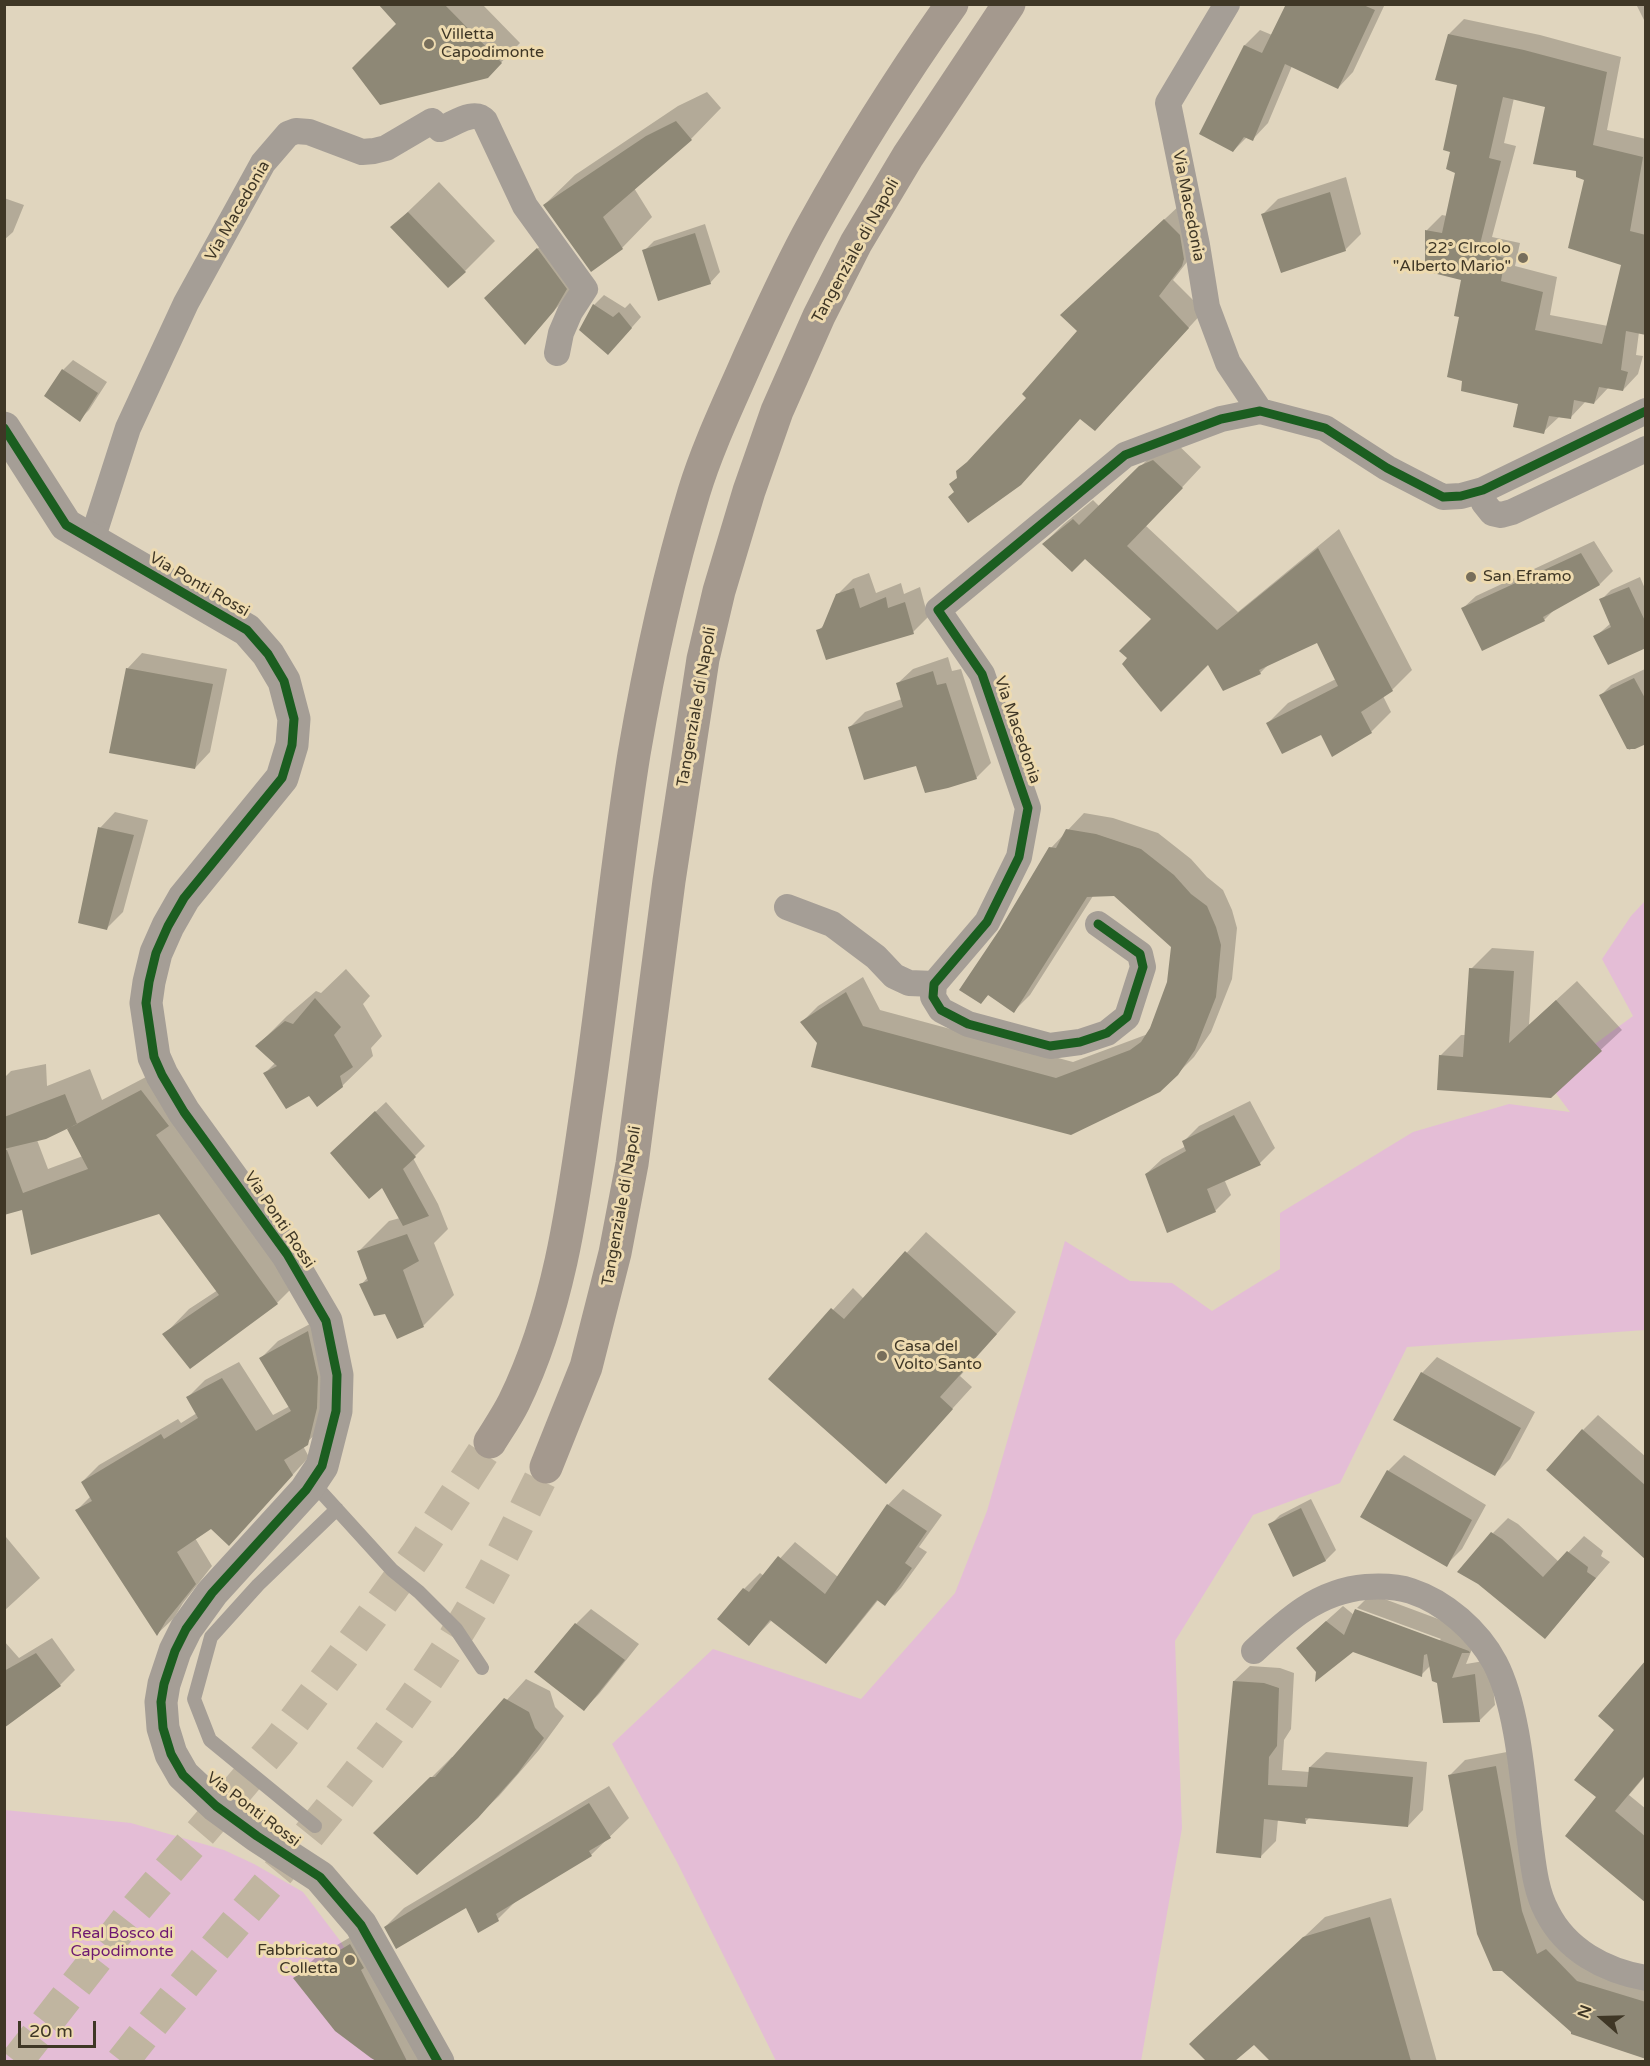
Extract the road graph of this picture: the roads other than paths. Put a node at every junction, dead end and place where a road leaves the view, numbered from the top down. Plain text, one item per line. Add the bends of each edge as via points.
1 (952, 4) edge
2 (1009, 4) edge
3 (1227, 4) edge
4 (557, 353) dead end
5 (1260, 411) junction
6 (1646, 411) edge
7 (4, 428) edge
8 (1646, 449) edge
9 (1483, 490) junction
10 (92, 540) junction
11 (787, 907) dead end
12 (1098, 924) dead end
13 (934, 984) junction
14 (490, 1442) tunnel mouth
15 (546, 1467) tunnel mouth
16 (312, 1482) junction
17 (337, 1509) junction
18 (1254, 1651) dead end
19 (482, 1668) dead end
20 (315, 1826) dead end
21 (1646, 1978) edge
22 (438, 2061) edge

1 - 14 highway via 866,133 811,228 730,400 695,489 650,660 618,863 572,1213 556,1284 531,1364
2 - 15 highway, Tangenziale di Napoli via 908,156 856,243 777,411 749,491 703,659 632,1164 615,1253 586,1367
3 - 5 street, Via Macedonia via 1168,103 1207,307 1228,363
4 - 10 street, Via Macedonia via 570,312 585,289 525,206 480,117 440,129 432,121 374,151 362,152 309,132 288,134 263,163 186,303 128,428
5 - 9 street, Via Macedonia via 1325,428 1387,468 1443,497
5 - 13 street, Via Macedonia via 1221,419 1125,455 938,610 982,674 1028,808 1019,857 987,922
6 - 9 street, Via Macedonia
7 - 10 street, Via Ponti Rossi via 66,525
8 - 9 street via 1502,515 1492,513 1484,503
10 - 16 street, Via Ponti Rossi via 247,630 284,681 294,719 292,745 282,778 184,898 156,953 146,1003 154,1057 162,1075 184,1112 287,1254 326,1321 337,1375 336,1411 322,1466
11 - 13 street via 832,924 894,976 909,983
12 - 13 street via 1140,954 1143,967 1127,1017 1107,1033 1050,1046 968,1024 941,1010 933,997
16 - 17 lane
16 - 22 street, Via Ponti Rossi via 212,1593 186,1629 168,1673 162,1702 163,1728 171,1754 183,1775 199,1791 257,1836 320,1877 361,1925
17 - 19 lane via 392,1570 456,1629
17 - 20 lane via 258,1585 212,1637 194,1699 210,1740
18 - 21 street via 1306,1606 1354,1588 1405,1589 1450,1612 1483,1645 1503,1684 1517,1743 1535,1879 1547,1913 1567,1939 1593,1960 1613,1970

